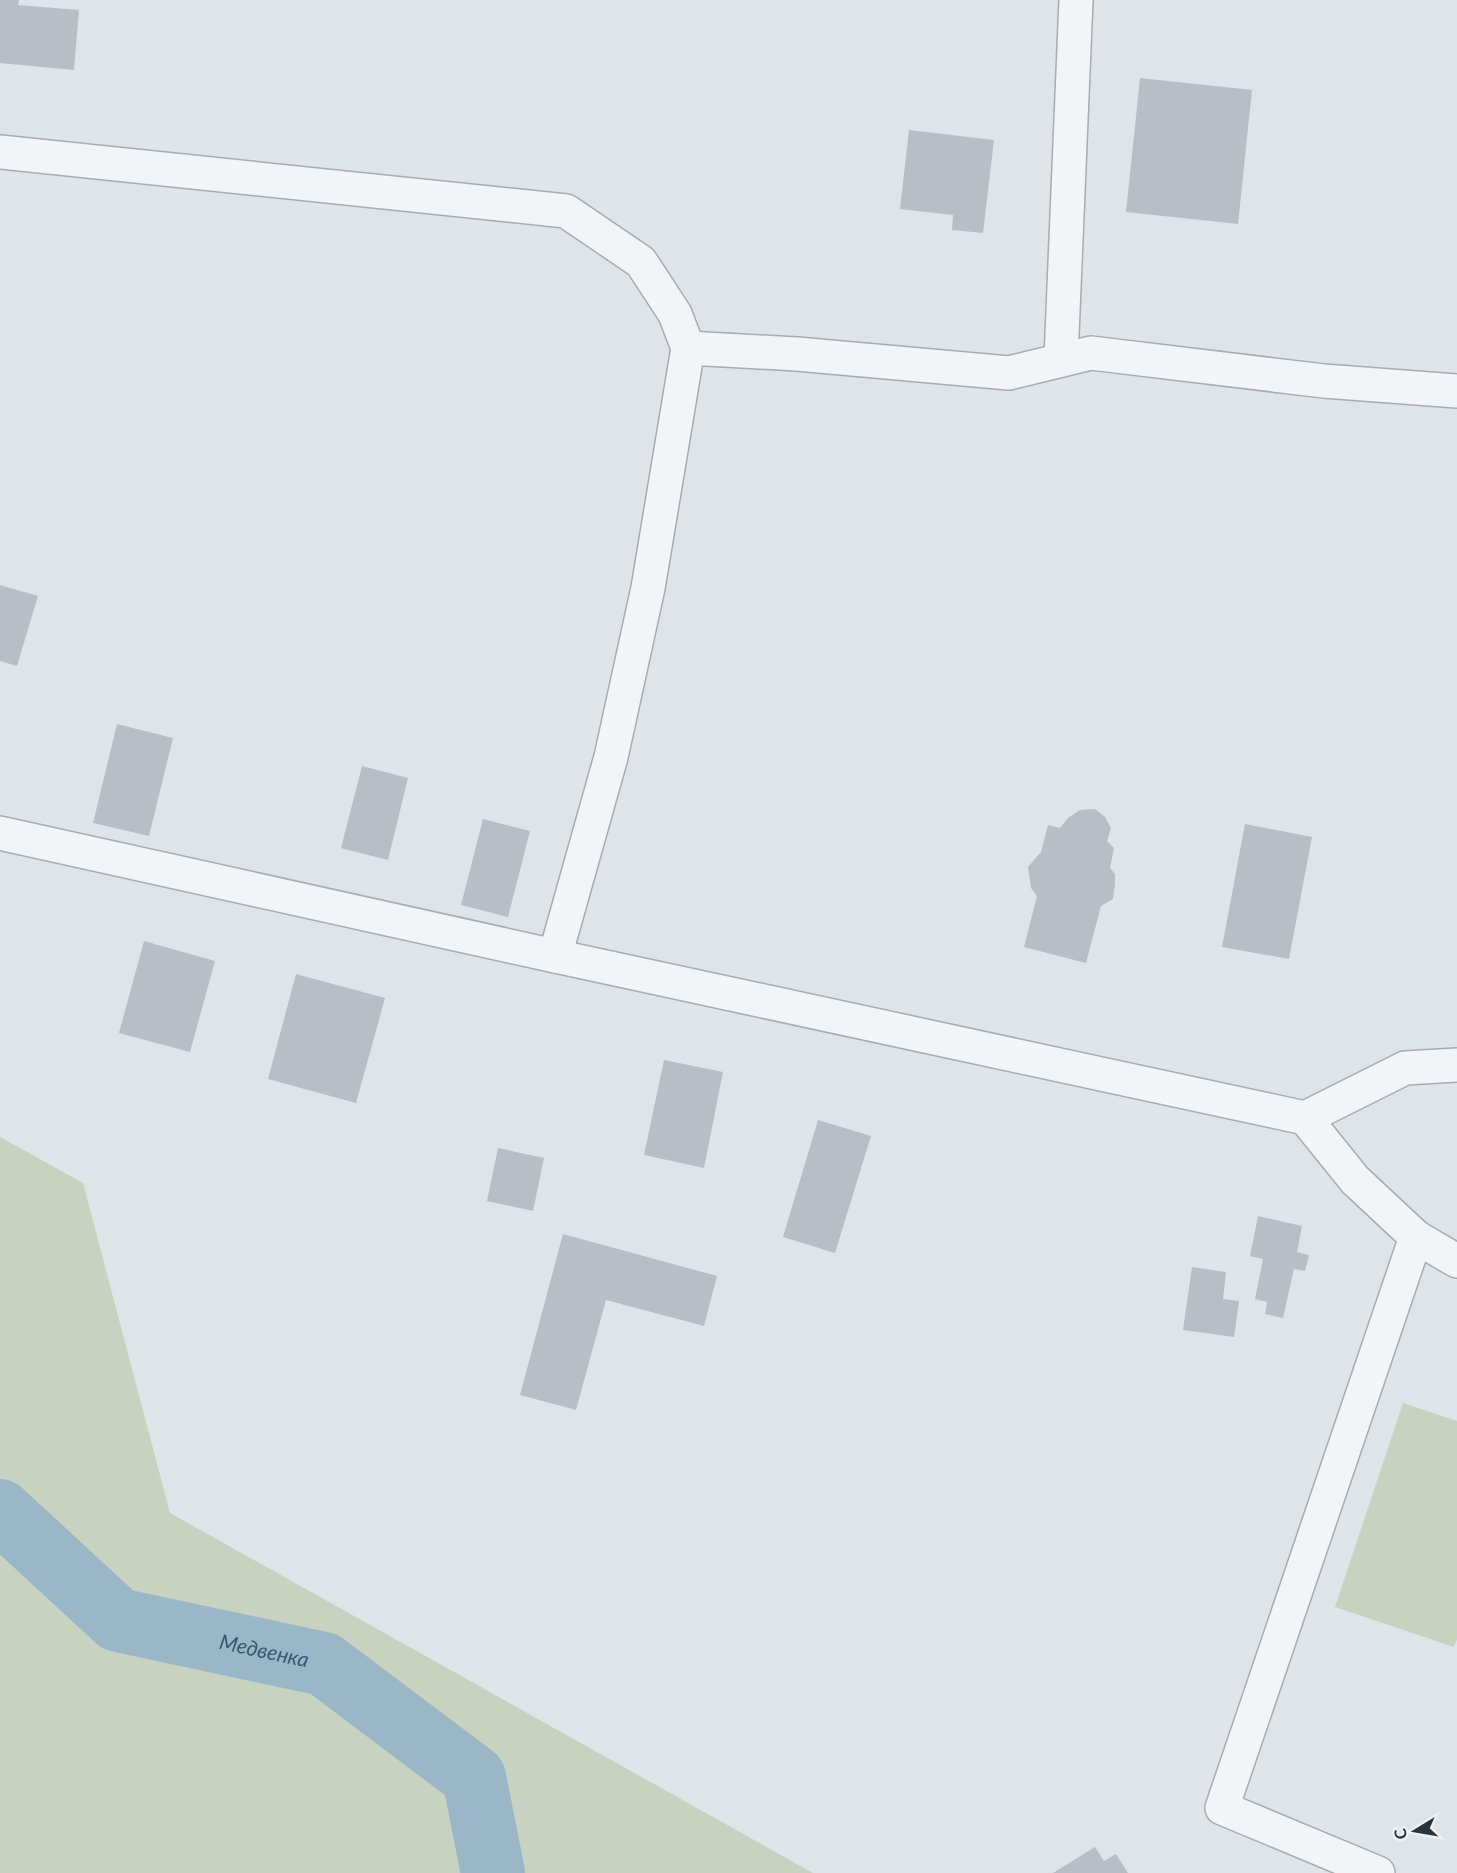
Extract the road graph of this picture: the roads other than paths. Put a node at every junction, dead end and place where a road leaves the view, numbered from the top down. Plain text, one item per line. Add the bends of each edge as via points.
1 (1076, 0) edge
2 (0, 152) edge
3 (688, 348) junction
4 (1061, 359) junction
5 (1457, 391) edge
6 (0, 833) edge
7 (555, 956) junction
8 (1457, 1065) edge
9 (1305, 1118) junction
10 (1416, 1237) junction
11 (1457, 1261) edge
12 (1378, 1873) edge

1 - 4 street
2 - 3 street via 566,211 641,262 675,314
3 - 4 street via 1009,373
3 - 7 street via 648,588 621,712
4 - 5 street via 1091,353 1324,381
6 - 7 street
7 - 9 street
8 - 9 street via 1406,1068
9 - 10 street via 1355,1180
10 - 11 street
10 - 12 street via 1221,1808

